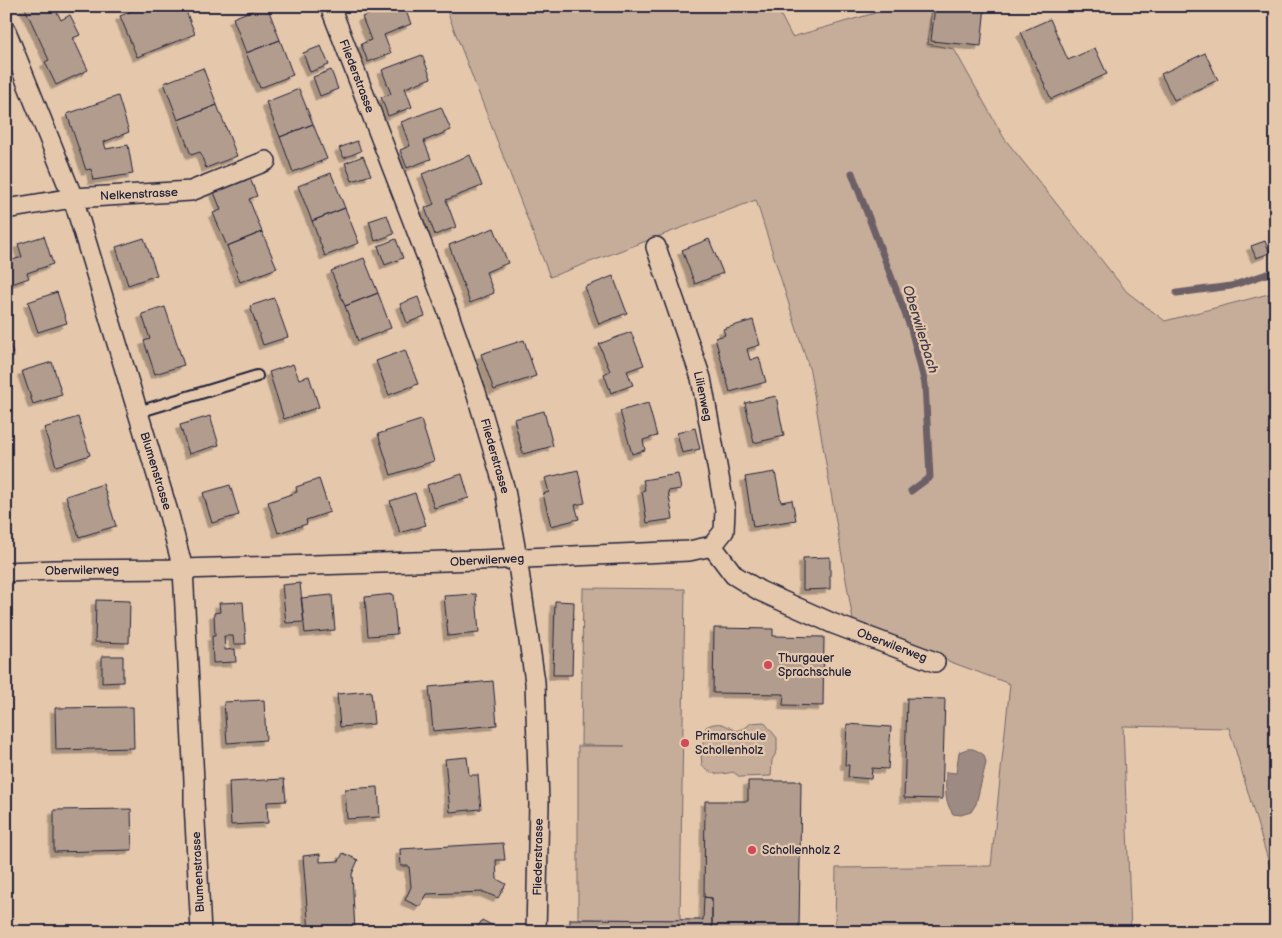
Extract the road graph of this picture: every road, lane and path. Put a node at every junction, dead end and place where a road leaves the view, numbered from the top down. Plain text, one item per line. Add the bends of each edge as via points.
1 (330, 6) edge
2 (6, 32) edge
3 (266, 161) dead end
4 (73, 198) junction
5 (6, 209) edge
6 (656, 247) dead end
7 (257, 376) dead end
8 (138, 412) junction
9 (712, 546) junction
10 (518, 558) junction
11 (183, 569) junction
12 (6, 572) edge
13 (935, 662) dead end
14 (201, 932) edge
15 (536, 932) edge

1 - 10 street, Fliederstrasse via 468,366 505,490
2 - 4 street, Blumenstrasse
3 - 4 street, Nelkenstrasse via 192,191
4 - 5 street, Nelkenstrasse
4 - 8 street, Blumenstrasse
6 - 9 street, Lilienweg via 701,378 725,510 724,531
7 - 8 lane
8 - 11 street, Blumenstrasse
9 - 10 street, Oberwilerweg via 689,551
9 - 13 street, Oberwilerweg via 734,575 760,592
10 - 11 street, Oberwilerweg
10 - 15 street, Fliederstrasse via 534,682 539,804
11 - 12 street, Oberwilerweg
11 - 14 street, Blumenstrasse

